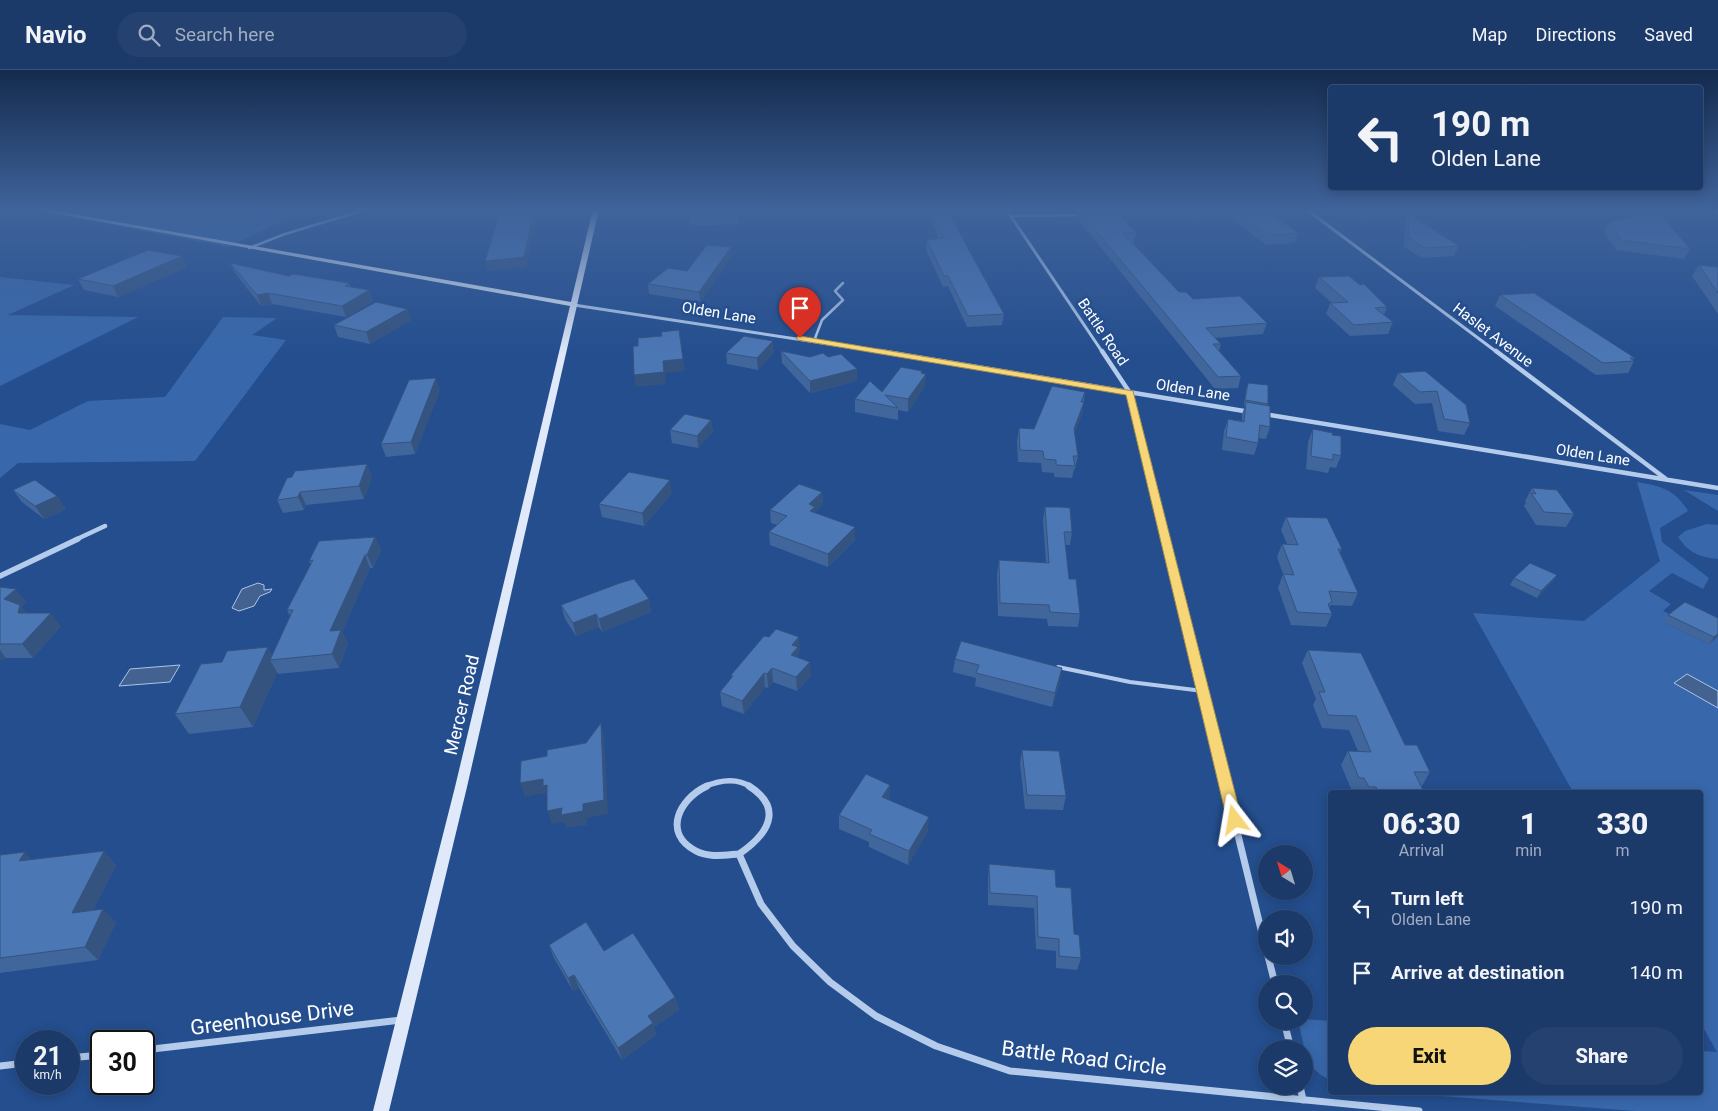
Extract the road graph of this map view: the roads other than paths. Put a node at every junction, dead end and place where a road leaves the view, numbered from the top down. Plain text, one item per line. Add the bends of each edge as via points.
1 (304, 258) edge
2 (585, 258) edge
3 (1039, 258) edge
4 (1370, 258) edge
5 (843, 283) dead end
6 (574, 305) junction
7 (814, 341) junction
8 (1130, 393) junction
9 (1667, 480) junction
10 (1718, 488) edge
11 (105, 526) dead end
12 (0, 576) edge
13 (1049, 665) edge
14 (1203, 691) junction
15 (738, 854) junction
16 (1258, 917) edge
17 (404, 1020) junction
18 (155, 1049) edge
19 (15, 1064) edge
20 (0, 1066) edge
21 (1302, 1095) edge
22 (1303, 1100) junction
23 (381, 1111) edge
24 (1419, 1111) edge

1 - 6 main road
2 - 6 main road, Mercer Road
3 - 8 street, Battle Road
4 - 9 street, Haslet Avenue
5 - 7 lane via 835,291 843,300 822,320
6 - 7 street, Olden Lane
6 - 17 main road, Mercer Road
7 - 8 street, Olden Lane
8 - 9 street, Olden Lane
8 - 14 street
9 - 10 street, Olden Lane
11 - 12 street
13 - 14 lane via 1162,688
14 - 16 street
15 - 15 street via 762,836 768,824 766,800 758,790 733,780 718,781 691,794 677,817 677,830 683,842 693,851 707,856
15 - 22 street, Battle Road Circle via 762,904 793,946 830,982 876,1016 936,1046 1010,1071
17 - 18 street, Greenhouse Drive
17 - 23 main road, Mercer Road
19 - 20 street
21 - 22 street
22 - 24 street, Battle Road Circle

